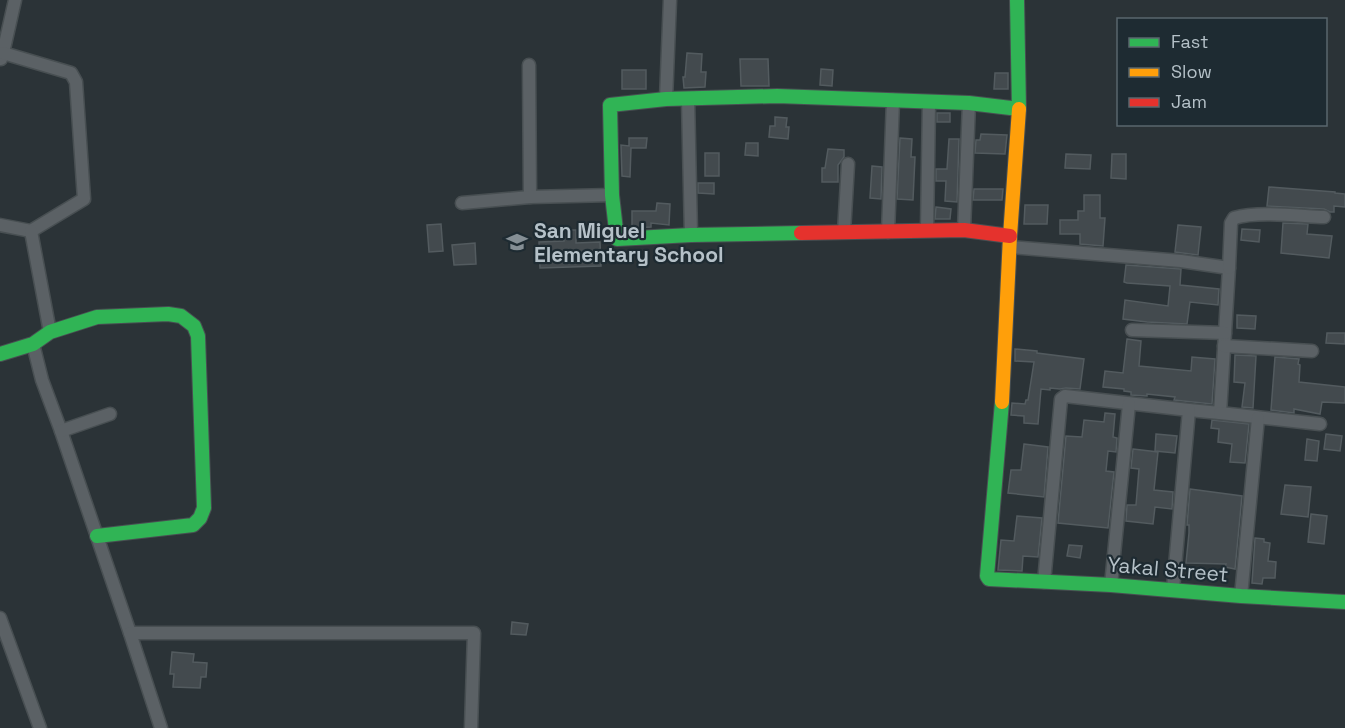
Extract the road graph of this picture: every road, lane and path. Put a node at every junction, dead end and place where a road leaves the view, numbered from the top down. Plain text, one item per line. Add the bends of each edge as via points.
1 (15, 0) edge
2 (670, 0) edge
3 (1017, 0) edge
4 (2, 57) edge
5 (529, 65) dead end
6 (666, 99) junction
7 (688, 99) junction
8 (893, 100) junction
9 (929, 102) junction
10 (969, 103) junction
11 (1019, 109) junction
12 (848, 164) dead end
13 (612, 195) junction
14 (530, 197) junction
15 (462, 203) dead end
16 (1324, 217) dead end
17 (0, 225) edge
18 (927, 230) junction
19 (964, 230) junction
20 (31, 231) junction
21 (844, 232) junction
22 (888, 232) junction
23 (692, 235) junction
24 (1010, 242) junction
25 (1229, 268) junction
26 (1132, 330) dead end
27 (50, 332) junction
28 (1225, 333) junction
29 (33, 344) junction
30 (1224, 346) junction
31 (1312, 351) dead end
32 (0, 354) edge
33 (1129, 404) junction
34 (1189, 410) junction
35 (1220, 413) junction
36 (110, 414) dead end
37 (1258, 418) junction
38 (1320, 424) dead end
39 (61, 431) junction
40 (97, 536) junction
41 (1044, 582) junction
42 (1111, 585) junction
43 (1173, 590) junction
44 (1241, 596) junction
45 (1345, 602) edge
46 (0, 618) edge
47 (130, 633) junction
48 (39, 728) edge
49 (161, 728) edge
50 (471, 728) edge

1 - 4 street
2 - 6 street
3 - 11 street
4 - 20 street via 71,73 76,82 84,199
5 - 14 street
6 - 7 street
6 - 13 street via 610,105
7 - 8 street via 777,96
7 - 23 street
8 - 9 street
8 - 22 street
9 - 10 street
9 - 18 street
10 - 11 street
10 - 19 street
11 - 24 street
12 - 21 street
13 - 14 street
13 - 23 street via 617,239
14 - 15 street
16 - 25 street via 1255,214 1234,218
17 - 20 street
18 - 19 street
18 - 22 street
19 - 24 street
20 - 27 street
21 - 22 street
21 - 23 street
24 - 25 street
24 - 41 street, Yakal Street via 1003,389 987,576 993,580
25 - 28 street
26 - 28 street
27 - 29 street
27 - 40 street via 97,317 168,314 186,319 198,336 202,514 193,525
28 - 30 street
29 - 32 street
29 - 39 street
30 - 31 street
30 - 35 street
33 - 34 street
33 - 41 street via 1065,396 1061,399
33 - 42 street
34 - 35 street
34 - 43 street
35 - 37 street
36 - 39 street
37 - 38 street
37 - 44 street
39 - 40 street
40 - 47 street
41 - 42 street, Yakal Street
42 - 43 street, Yakal Street
43 - 44 street, Yakal Street
44 - 45 street, Yakal Street
46 - 48 street
47 - 49 street
47 - 50 street via 474,633

